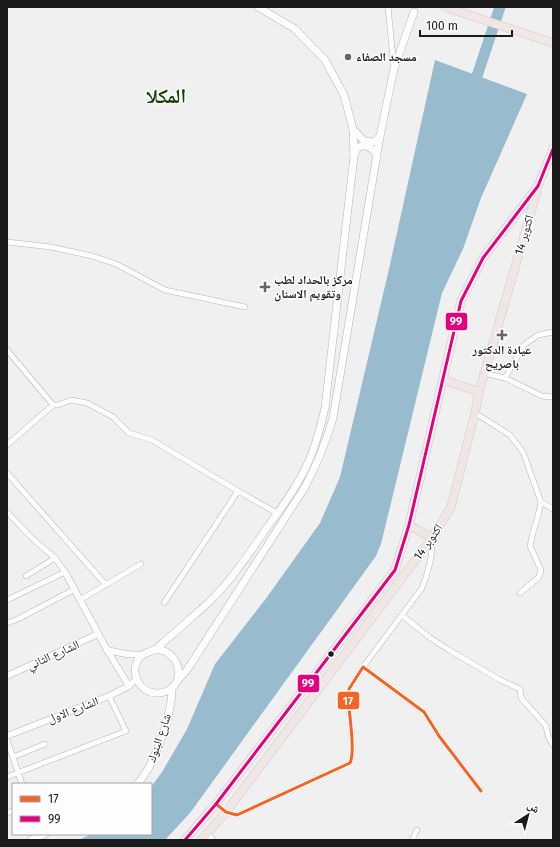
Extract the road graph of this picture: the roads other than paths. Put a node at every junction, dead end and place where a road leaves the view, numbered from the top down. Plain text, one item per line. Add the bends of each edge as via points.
1 (258, 7) edge
2 (388, 7) edge
3 (445, 7) edge
4 (414, 12) dead end
5 (551, 43) edge
6 (394, 69) junction
7 (353, 129) junction
8 (380, 136) junction
9 (553, 148) edge
10 (354, 156) junction
11 (377, 159) junction
12 (538, 186) junction
13 (7, 242) edge
14 (245, 307) dead end
15 (553, 332) edge
16 (7, 350) edge
17 (484, 373) junction
18 (505, 378) junction
19 (444, 380) junction
20 (479, 392) junction
21 (553, 397) edge
22 (53, 405) junction
23 (474, 413) junction
24 (7, 445) edge
25 (7, 473) edge
26 (238, 491) junction
27 (541, 502) junction
28 (552, 508) edge
29 (7, 512) edge
30 (277, 513) junction
31 (409, 525) junction
32 (432, 538) junction
33 (55, 558) junction
34 (142, 564) dead end
35 (65, 572) junction
36 (26, 576) dead end
37 (106, 585) junction
38 (75, 589) junction
39 (520, 593) dead end
40 (7, 600) edge
41 (80, 600) junction
42 (164, 603) dead end
43 (403, 616) junction
44 (7, 623) edge
45 (98, 634) junction
46 (107, 650) junction
47 (155, 650) junction
48 (142, 655) junction
49 (363, 667) junction
50 (7, 676) edge
51 (136, 679) junction
52 (177, 681) junction
53 (129, 686) junction
54 (172, 688) junction
55 (109, 696) junction
56 (7, 736) edge
57 (7, 740) edge
58 (45, 744) dead end
59 (553, 745) edge
60 (13, 757) junction
61 (18, 773) junction
62 (7, 777) edge
63 (22, 783) edge
64 (138, 783) edge
65 (481, 791) dead end
66 (216, 804) junction
67 (226, 812) junction
68 (417, 830) dead end
69 (207, 833) junction
70 (43, 835) edge
71 (31, 840) edge
72 (185, 840) edge
73 (201, 840) edge
74 (213, 840) edge
75 (412, 840) edge

1 - 7 main road via 295,29 325,60 344,95
2 - 6 street
3 - 5 highway
4 - 6 main road
6 - 8 main road
7 - 8 main road via 364,141 374,142
7 - 10 main road
8 - 11 main road
9 - 12 highway
10 - 11 main road via 358,147 367,146 374,151
10 - 30 main road via 325,408 310,459
11 - 52 main road via 333,418 327,440 305,487
12 - 17 highway, 14 اكتوبر
12 - 19 highway via 483,258 461,301
13 - 14 street via 51,247 92,256 116,264 165,290
15 - 18 street via 538,336 524,345
16 - 22 street
17 - 18 street
17 - 20 highway, 14 اكتوبر
18 - 21 street via 542,396
19 - 20 highway
19 - 31 highway
20 - 23 highway, 14 اكتوبر
22 - 24 street
22 - 26 street via 71,400 87,403 113,416 129,433 152,440
23 - 27 street via 513,438 523,452
23 - 32 highway, 14 اكتوبر via 451,507
25 - 37 street
26 - 30 street
26 - 42 street
27 - 28 street
27 - 39 street via 530,546 541,570 539,577
29 - 33 street
30 - 47 main road via 224,586
31 - 32 highway
31 - 66 highway via 395,570
32 - 43 street via 422,588
32 - 67 highway, 14 اكتوبر
33 - 35 street
33 - 36 street
34 - 37 street
35 - 38 street
35 - 40 street
37 - 41 street
38 - 41 street
38 - 44 street
41 - 45 street
43 - 49 street
43 - 59 street via 449,650 520,689 521,698 546,726
45 - 46 street
45 - 50 street, الشارع الثاني
46 - 48 street
46 - 53 street
47 - 48 main road
47 - 52 main road via 166,652 175,659 179,670
48 - 51 main road via 135,667
49 - 65 street via 424,712
49 - 67 street via 348,693 352,748 350,763 236,815
51 - 53 street, الشارع الاول
51 - 54 main road via 141,687 153,693
52 - 54 main road
53 - 55 street, الشارع الاول
54 - 64 main road, شارع البنوك via 161,738 149,766
55 - 56 street, الشارع الاول
55 - 61 street via 126,732
57 - 60 street
58 - 60 street
60 - 61 street
61 - 62 street
61 - 63 street
66 - 67 street
66 - 72 highway
67 - 69 highway, 14 اكتوبر
68 - 75 street
69 - 73 highway, 14 اكتوبر
69 - 74 street
70 - 71 main road

